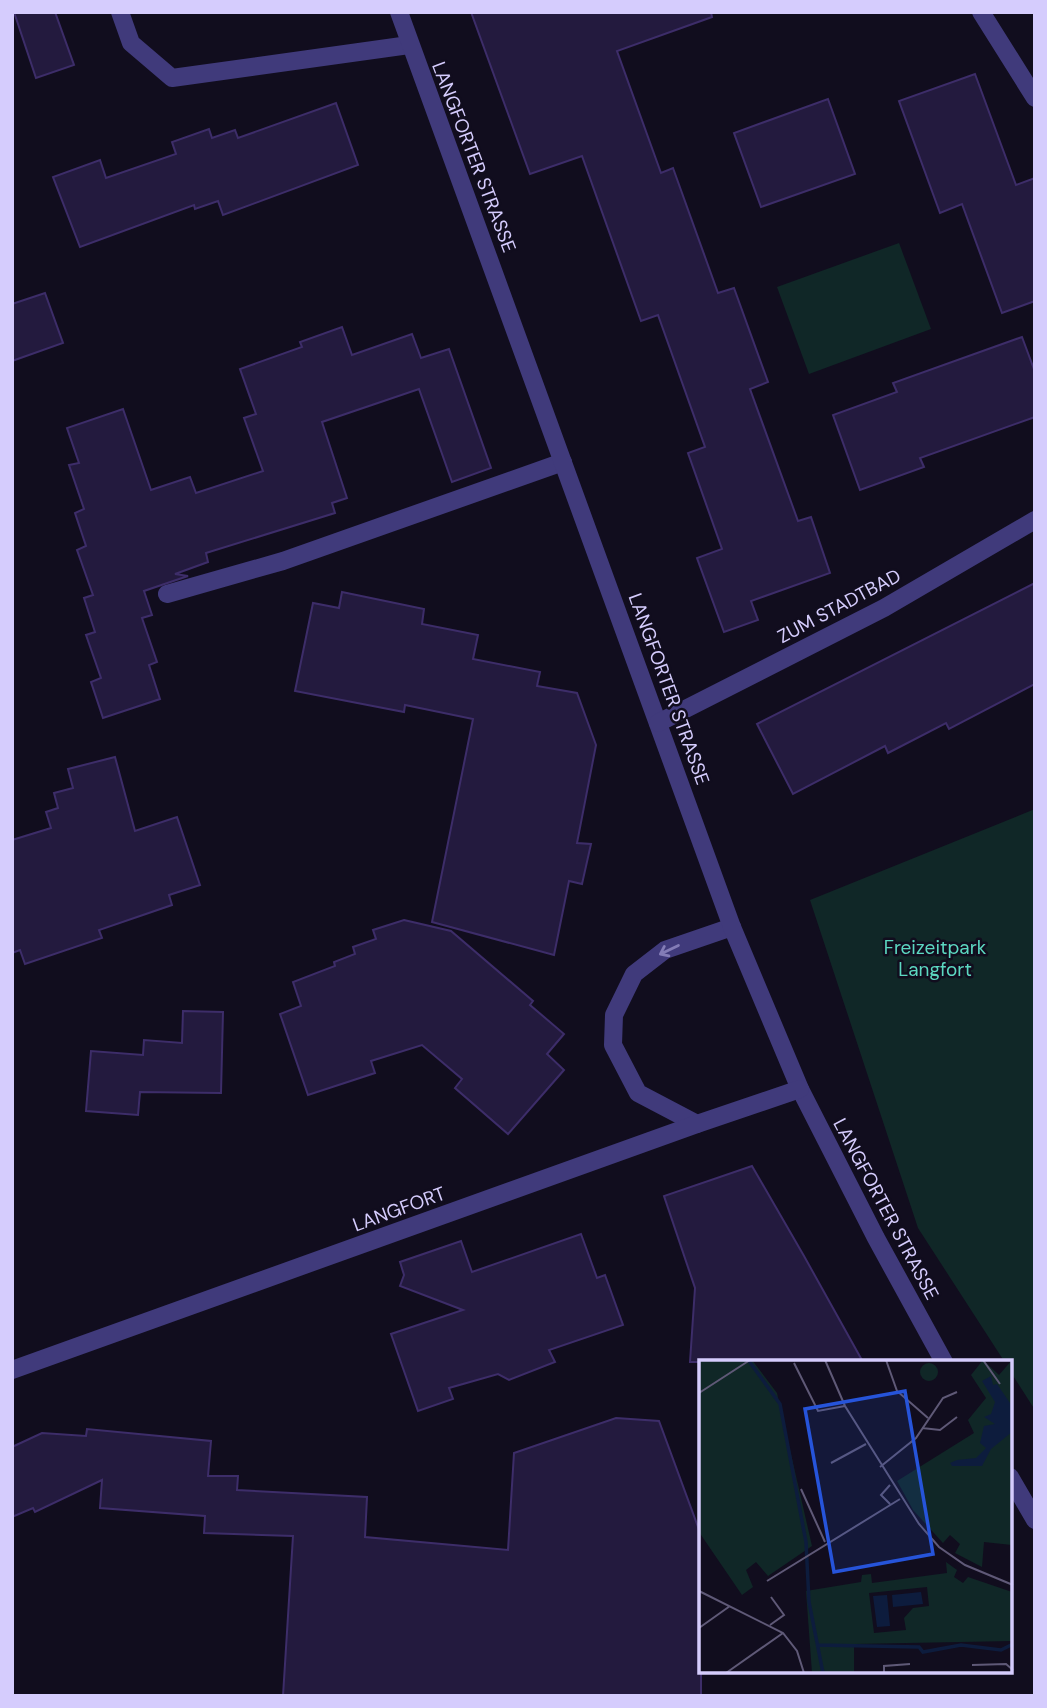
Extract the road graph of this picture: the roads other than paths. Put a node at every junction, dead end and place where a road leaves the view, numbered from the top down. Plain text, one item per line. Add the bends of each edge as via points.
1 (120, 12) edge
2 (398, 12) edge
3 (981, 12) edge
4 (409, 45) junction
5 (1035, 98) edge
6 (563, 462) junction
7 (1035, 520) edge
8 (167, 594) dead end
9 (658, 723) junction
10 (732, 926) junction
11 (800, 1089) junction
12 (697, 1124) junction
13 (943, 1360) edge
14 (12, 1370) edge
15 (1012, 1480) edge
16 (1035, 1520) edge

1 - 4 street via 131,43 172,78
2 - 4 street, LANGFORTER STRASSE
3 - 5 street
4 - 6 street, LANGFORTER STRASSE
6 - 8 street via 283,561
6 - 9 street, LANGFORTER STRASSE
7 - 9 street, ZUM STADTBAD via 884,608
9 - 10 street, LANGFORTER STRASSE
10 - 11 street, LANGFORTER STRASSE
10 -> 12 street via 665,950 634,974 614,1015 613,1045 638,1093
11 - 12 street, LANGFORT
11 - 13 street, LANGFORTER STRASSE
12 - 14 street, LANGFORT
15 - 16 street

